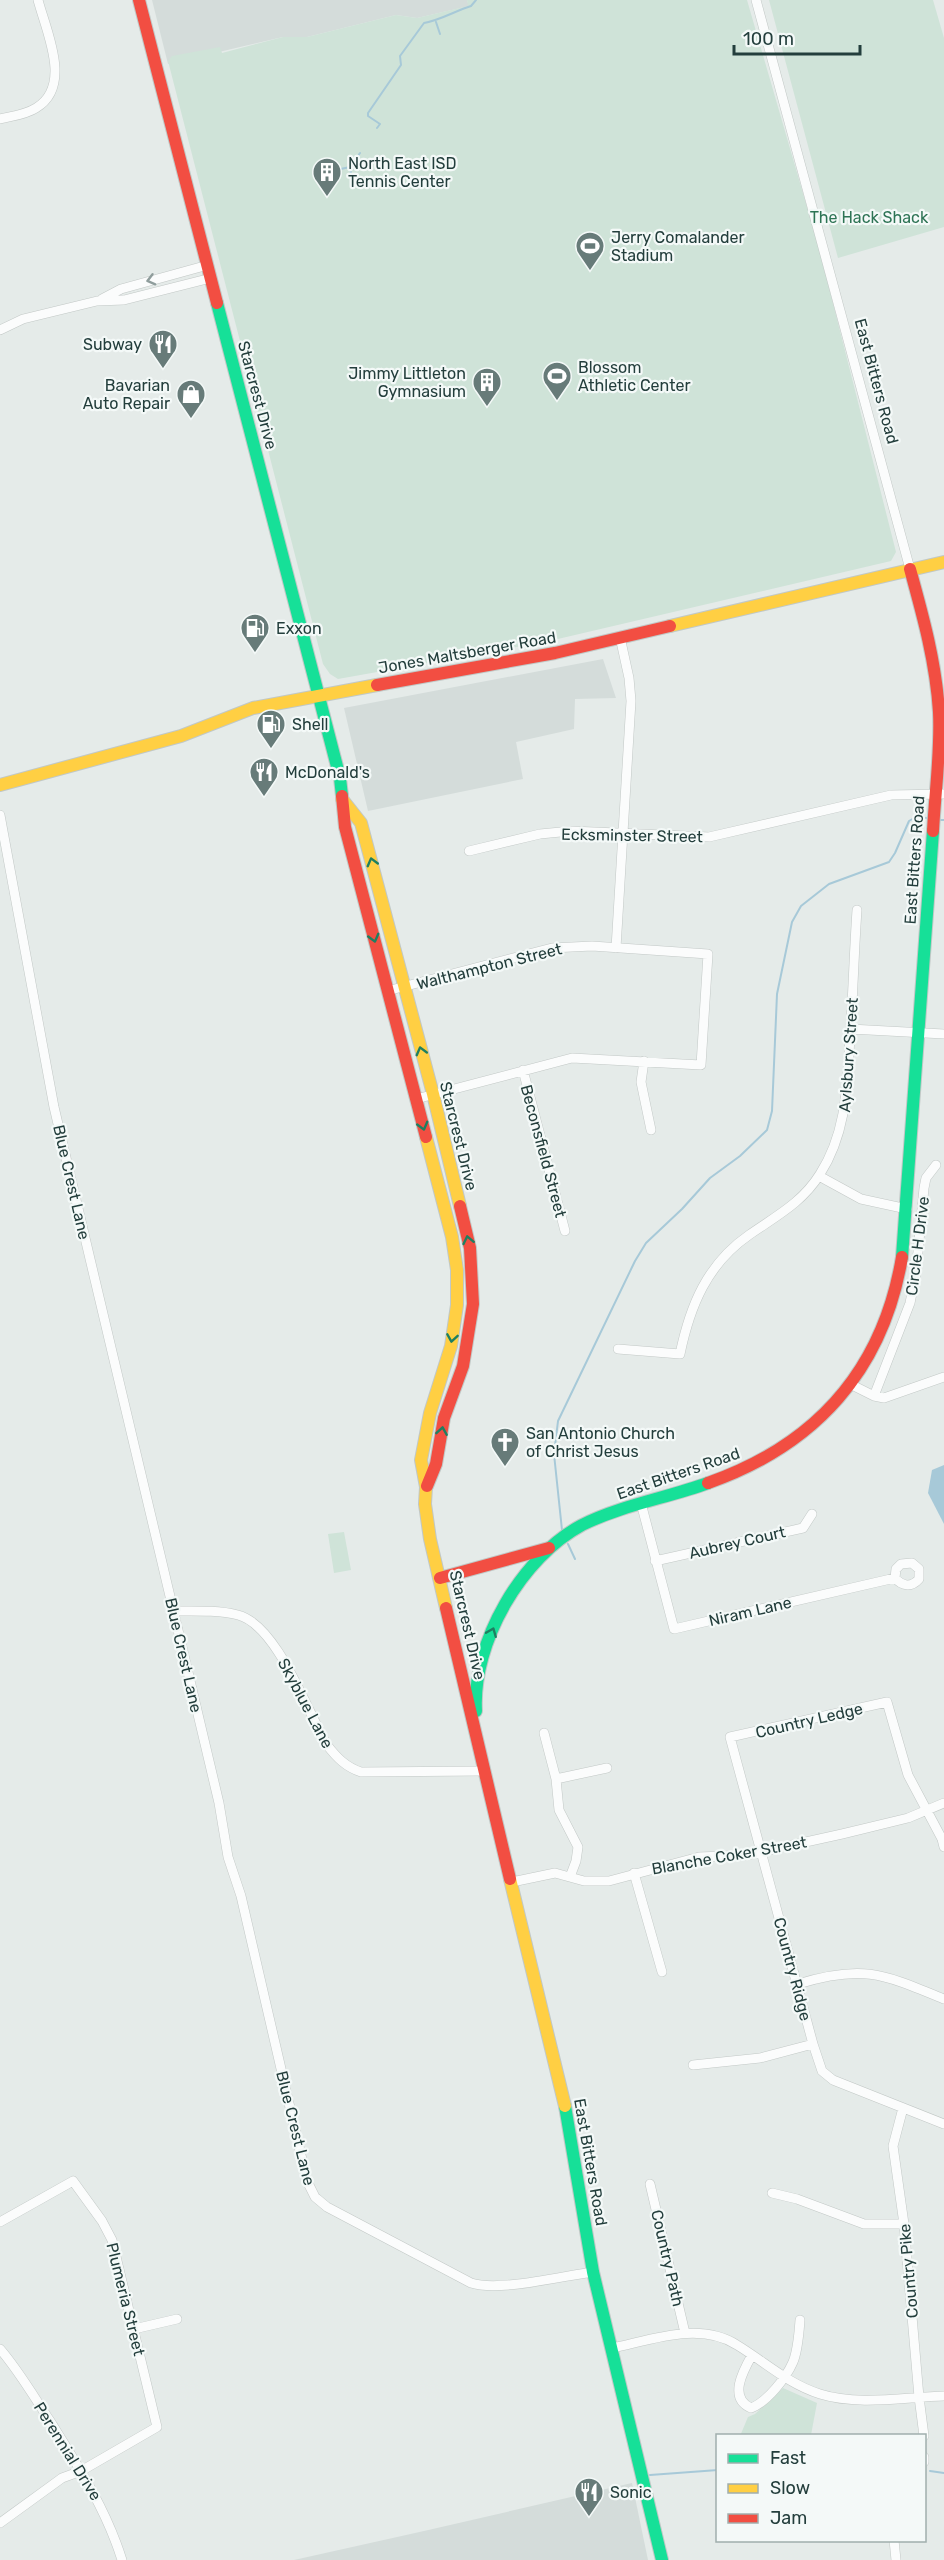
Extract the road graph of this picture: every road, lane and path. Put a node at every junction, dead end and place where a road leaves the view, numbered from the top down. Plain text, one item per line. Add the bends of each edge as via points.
1 (38, 0) edge
2 (139, 0) edge
3 (756, 0) edge
4 (0, 119) edge
5 (208, 265) junction
6 (211, 279) junction
7 (97, 301) junction
8 (0, 330) edge
9 (944, 562) edge
10 (910, 569) junction
11 (620, 637) junction
12 (319, 696) junction
13 (0, 786) edge
14 (940, 794) edge
15 (342, 799) junction
16 (0, 815) edge
17 (624, 833) junction
18 (469, 851) dead end
19 (857, 910) dead end
20 (616, 948) junction
21 (403, 987) junction
22 (387, 991) junction
23 (850, 1029) junction
24 (919, 1033) junction
25 (944, 1034) edge
26 (644, 1061) junction
27 (523, 1070) junction
28 (433, 1094) junction
29 (416, 1099) junction
30 (651, 1130) dead end
31 (936, 1165) dead end
32 (819, 1176) junction
33 (907, 1209) junction
34 (565, 1231) dead end
35 (457, 1299) junction
36 (473, 1299) junction
37 (618, 1349) dead end
38 (944, 1377) edge
39 (441, 1381) junction
40 (852, 1385) junction
41 (455, 1386) junction
42 (874, 1396) junction
43 (426, 1487) junction
44 (641, 1503) junction
45 (812, 1514) dead end
46 (549, 1548) junction
47 (655, 1561) junction
48 (440, 1578) junction
49 (895, 1578) dead end
50 (174, 1611) junction
51 (544, 1733) dead end
52 (730, 1737) joint
53 (607, 1768) dead end
54 (483, 1772) junction
55 (556, 1779) junction
56 (944, 1803) edge
57 (927, 1812) junction
58 (944, 1847) edge
59 (761, 1851) junction
60 (634, 1873) junction
61 (570, 1877) junction
62 (512, 1882) junction
63 (662, 1972) dead end
64 (798, 1984) junction
65 (944, 1999) edge
66 (813, 2044) junction
67 (693, 2065) dead end
68 (903, 2108) junction
69 (944, 2124) edge
70 (650, 2184) dead end
71 (772, 2193) dead end
72 (0, 2222) edge
73 (904, 2224) junction
74 (593, 2272) junction
75 (177, 2319) dead end
76 (800, 2320) dead end
77 (134, 2329) junction
78 (686, 2333) junction
79 (612, 2348) junction
80 (0, 2349) edge
81 (752, 2355) junction
82 (783, 2377) junction
83 (944, 2396) edge
84 (919, 2397) junction
85 (924, 2434) edge
86 (81, 2471) junction
87 (0, 2523) edge
88 (894, 2542) edge
89 (122, 2560) edge
90 (662, 2560) edge
91 (896, 2560) edge

1 - 4 street via 56,64 54,81 41,104
2 - 5 main road, Starcrest Drive
3 - 10 street, East Bitters Road
5 - 6 main road, Starcrest Drive
5 -> 7 street via 121,289
6 - 7 street via 124,300
6 - 12 main road, Starcrest Drive
7 - 8 street via 23,319
9 - 10 main road, Jones Maltsberger Road
10 - 11 main road, Jones Maltsberger Road
10 - 14 main road, East Bitters Road via 938,687
11 - 12 main road, Jones Maltsberger Road via 555,654
11 - 17 street via 631,701
12 - 13 main road, Jones Maltsberger Road via 253,708 181,736
12 - 15 main road, Starcrest Drive
14 - 17 street, Ecksminster Street via 891,795 709,837
14 - 24 main road, East Bitters Road
21 -> 15 main road, Starcrest Drive via 361,823
15 -> 22 main road, Starcrest Drive via 345,827
16 - 50 street, Blue Crest Lane via 54,1107
17 - 18 street, Ecksminster Street via 540,834
17 - 20 street
19 - 23 street, Aylsbury Street
20 - 21 street, Walthampton Street via 552,948
20 - 26 street, Walthampton Street via 708,954 701,1065
21 - 22 street, Walthampton Street
28 -> 21 main road, Starcrest Drive
22 - 29 main road, Starcrest Drive
23 - 24 street
23 - 32 street, Aylsbury Street via 844,1115 835,1146
24 - 25 street
24 - 33 main road, East Bitters Road
26 - 27 street via 572,1058
26 - 30 street via 641,1082
27 - 28 street
27 - 34 street, Beconsfield Street
28 - 29 street
36 -> 28 main road, Starcrest Drive via 470,1248
29 -> 35 main road, Starcrest Drive via 452,1237
31 - 42 street, Circle H Drive via 926,1178 910,1303
32 - 33 street via 861,1199
32 - 37 street, Aylsbury Street via 787,1211 737,1244 714,1267 691,1309 680,1354
33 - 40 main road, East Bitters Road via 902,1269 895,1297 874,1350
35 - 36 main road
35 -> 39 main road, Starcrest Drive via 451,1346
36 - 41 main road, Starcrest Drive
38 - 42 street via 884,1398
39 - 41 main road
39 - 43 main road, Starcrest Drive via 430,1413 422,1460
40 - 42 street
40 - 44 main road, East Bitters Road via 803,1433 756,1464
43 -> 41 main road, Starcrest Drive via 436,1464 444,1418
43 - 48 main road, Starcrest Drive via 430,1539
44 - 46 main road, East Bitters Road via 598,1518
44 - 47 street
45 - 47 street, Aubrey Court via 803,1528
46 - 48 main road
54 -> 46 main road via 475,1703 486,1646 511,1595
47 - 49 street, Niram Lane via 674,1629
48 - 54 main road, Starcrest Drive
50 - 54 street, Skyblue Lane via 239,1615 261,1628 327,1745 351,1769
50 - 74 street, Blue Crest Lane via 228,1857 241,1896 307,2181 315,2197 342,2216 481,2286
51 - 55 street
52 - 57 street, Country Ledge via 887,1702 908,1775
52 - 59 street, Country Ridge
53 - 55 street
54 - 62 main road, East Bitters Road
55 - 61 street via 559,1810 578,1847
56 - 57 street, Blanche Coker Street
57 - 58 street
57 - 59 street, Blanche Coker Street
59 - 60 street, Blanche Coker Street via 699,1857
59 - 64 street, Country Ridge
60 - 61 street, Blanche Coker Street via 609,1881
60 - 63 street
61 - 62 street, Blanche Coker Street via 555,1873
62 - 74 main road, East Bitters Road via 569,2123
64 - 65 street via 839,1973 876,1974
64 - 66 street, Country Ridge
66 - 67 street via 760,2058
66 - 68 street, Country Ridge via 822,2071 833,2080
68 - 69 street, Country Ridge
68 - 73 street, Country Pike via 893,2146
70 - 78 street, Country Path
71 - 73 street via 864,2224
72 - 77 street, Plumeria Street via 73,2181 112,2240
73 - 84 street, Country Pike
74 - 79 main road, East Bitters Road
75 - 77 street
76 - 82 street via 794,2360
77 - 86 street, Plumeria Street via 157,2427
78 - 79 street
78 - 81 street via 727,2340
79 - 90 main road, East Bitters Road
80 - 86 street, Perennial Drive
81 - 82 street
81 - 82 street via 741,2375 743,2404 751,2408 758,2405
82 - 84 street via 838,2398
83 - 84 street
84 - 85 street, Country Pike
86 - 87 street via 62,2478
86 - 89 street, Perennial Drive via 103,2507
88 - 91 street

